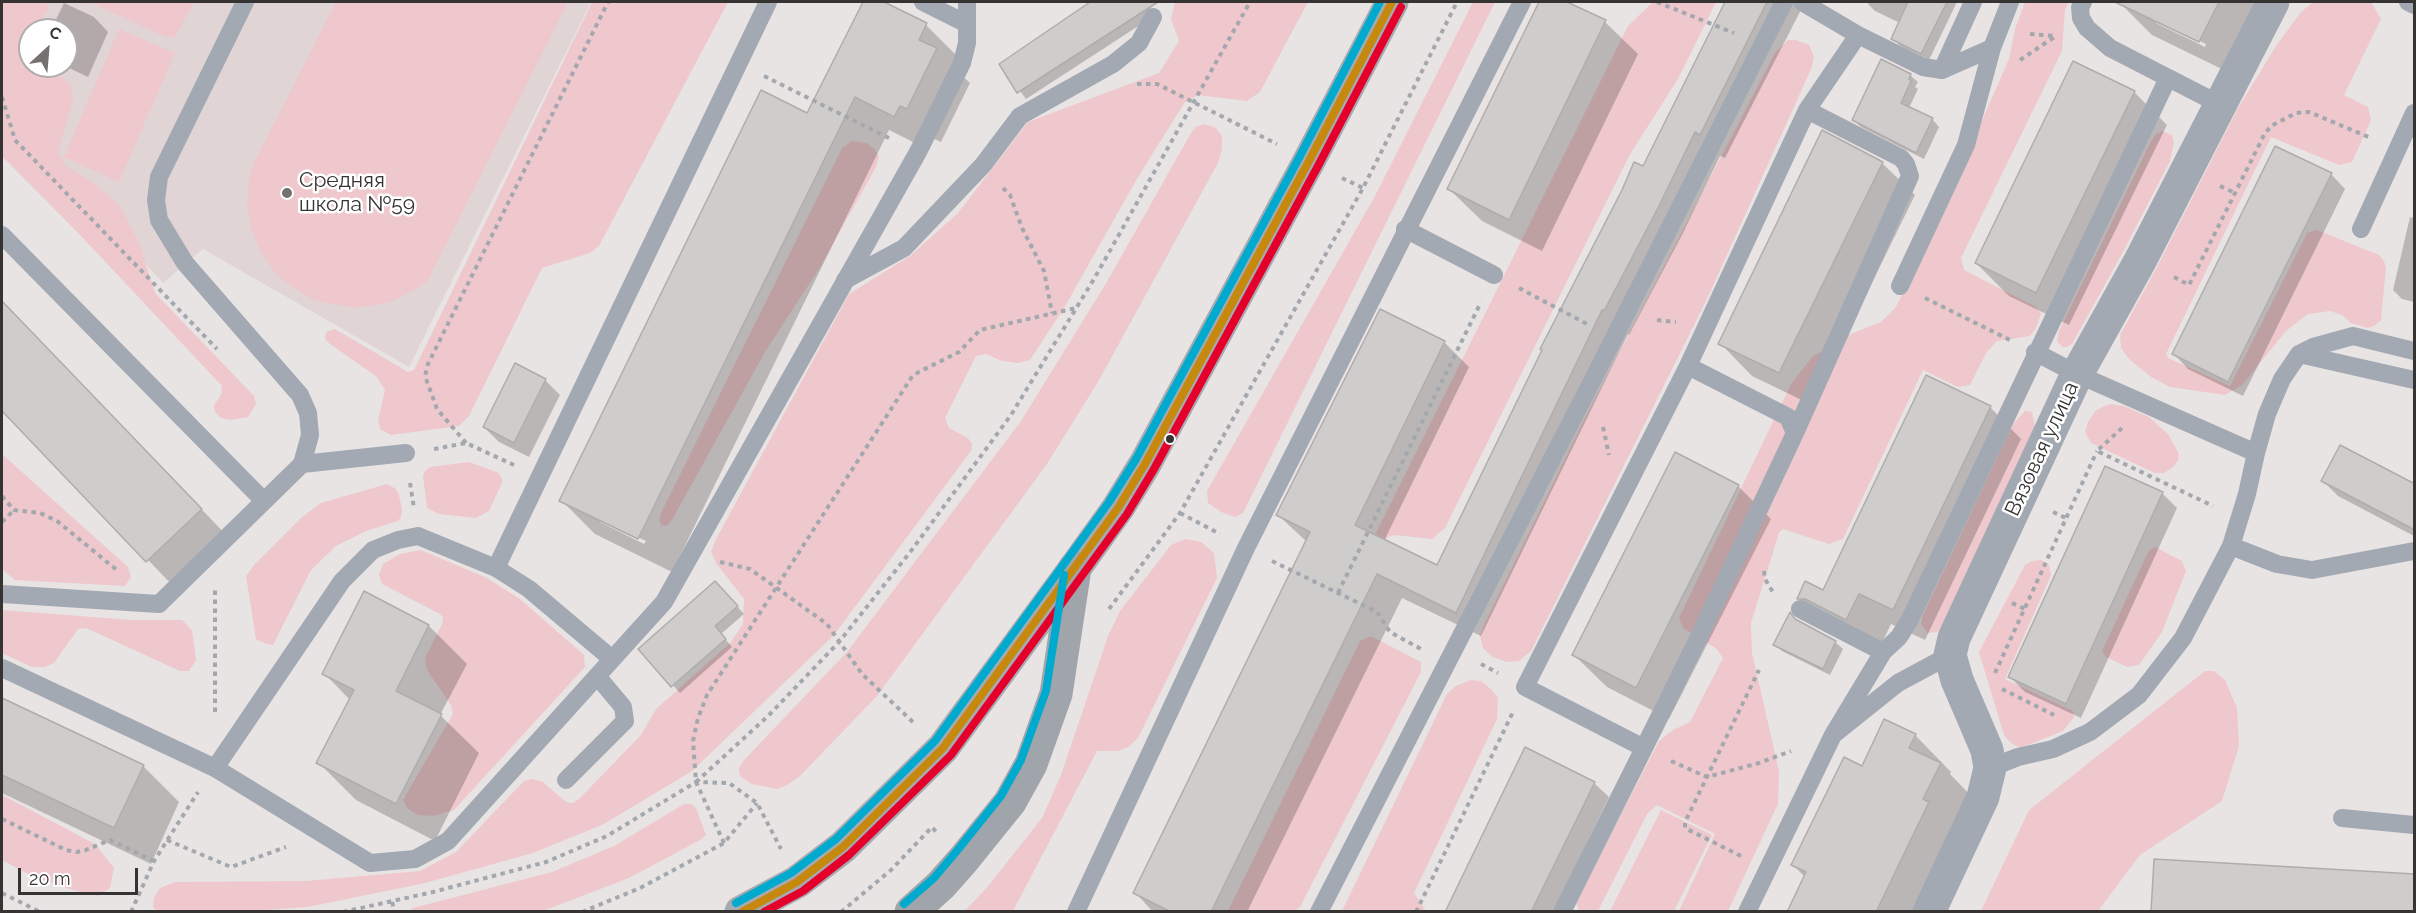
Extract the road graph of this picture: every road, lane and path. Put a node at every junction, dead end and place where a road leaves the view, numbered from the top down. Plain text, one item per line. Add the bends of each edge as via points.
1 (245, 2) edge
2 (608, 2) edge
3 (768, 2) edge
4 (923, 2) edge
5 (967, 2) edge
6 (1250, 2) edge
7 (1392, 2) edge
8 (1457, 2) edge
9 (1522, 2) edge
10 (1657, 2) edge
11 (1784, 2) edge
12 (1802, 2) edge
13 (1973, 2) edge
14 (2010, 2) edge
15 (2273, 2) edge
16 (2408, 2) edge
17 (1665, 3) edge
18 (2415, 5) edge
19 (2082, 10) edge
20 (1153, 17) dead end
21 (967, 24) junction
22 (1858, 35) junction
23 (1762, 46) junction
24 (1992, 48) junction
25 (739, 63) junction
26 (1942, 70) junction
27 (2168, 78) junction
28 (1157, 84) dead end
29 (1979, 94) junction
30 (2, 98) edge
31 (1195, 104) junction
32 (2219, 104) junction
33 (1807, 110) junction
34 (2415, 113) edge
35 (1248, 129) dead end
36 (2397, 150) junction
37 (918, 152) junction
38 (983, 165) junction
39 (1405, 229) junction
40 (2361, 229) dead end
41 (2, 235) edge
42 (1494, 275) junction
43 (843, 281) junction
44 (2189, 285) dead end
45 (1900, 286) dead end
46 (1076, 308) junction
47 (1052, 313) junction
48 (1972, 321) dead end
49 (1614, 338) junction
50 (2415, 351) edge
51 (2035, 352) junction
52 (222, 354) dead end
53 (2299, 354) junction
54 (1688, 366) junction
55 (2076, 374) junction
56 (2415, 380) edge
57 (1591, 383) junction
58 (2147, 405) junction
59 (1795, 432) junction
60 (466, 443) junction
61 (443, 447) dead end
62 (2097, 451) junction
63 (406, 453) dead end
64 (2256, 453) junction
65 (302, 464) junction
66 (518, 467) dead end
67 (2, 496) edge
68 (264, 501) junction
69 (1620, 501) junction
70 (14, 510) junction
71 (1180, 513) junction
72 (2240, 518) junction
73 (2, 522) edge
74 (2231, 546) junction
75 (1246, 548) junction
76 (215, 550) junction
77 (2415, 551) edge
78 (495, 568) junction
79 (1075, 568) junction
80 (750, 569) dead end
81 (776, 587) junction
82 (1338, 593) junction
83 (2, 594) edge
84 (159, 604) junction
85 (1800, 609) dead end
86 (1106, 616) dead end
87 (839, 642) junction
88 (1453, 650) junction
89 (1883, 652) junction
90 (1950, 655) junction
91 (612, 659) junction
92 (2, 668) edge
93 (1759, 670) dead end
94 (597, 676) junction
95 (1995, 683) dead end
96 (1525, 687) junction
97 (1999, 688) dead end
98 (892, 703) dead end
99 (2090, 732) junction
100 (1833, 735) junction
101 (1644, 748) junction
102 (215, 768) junction
103 (1990, 768) junction
104 (1707, 777) junction
105 (566, 780) dead end
106 (696, 782) junction
107 (757, 803) junction
108 (2, 819) edge
109 (2342, 819) dead end
110 (2415, 825) edge
111 (932, 827) dead end
112 (323, 834) junction
113 (167, 840) junction
114 (1709, 840) dead end
115 (724, 843) junction
116 (154, 861) junction
117 (797, 882) junction
118 (2, 893) edge
119 (392, 902) junction
120 (40, 912) edge
121 (131, 912) edge
122 (343, 912) edge
123 (395, 912) edge
124 (582, 912) edge
125 (741, 912) edge
126 (841, 912) edge
127 (911, 912) edge
128 (1076, 912) edge
129 (1319, 912) edge
130 (1416, 912) edge
131 (1562, 912) edge
132 (1748, 912) edge
133 (1929, 912) edge

1 - 65 lane via 159,177 156,200 159,220 185,263 300,395 308,413 310,435
2 - 60 path via 428,364 425,376 437,409
3 - 25 lane
4 - 21 lane
5 - 21 lane
6 - 31 path
7 - 79 main road via 1145,464
8 - 71 path via 1363,188
9 - 39 lane
10 - 17 path
11 - 23 lane
12 - 22 lane
13 - 26 lane
14 - 24 lane
15 - 32 street, Вязовая улица
16 - 18 lane
17 - 23 path
19 - 27 lane via 2087,28 2110,48
19 - 29 path
20 - 38 lane via 1139,44 1113,64 1020,116
21 - 37 lane via 962,63
22 - 26 lane via 1923,67
22 - 33 lane
23 - 49 lane
24 - 26 lane
24 - 29 lane
25 - 37 path
25 - 78 lane
27 - 32 lane
27 - 51 lane
28 - 31 path
29 - 45 lane via 1966,145
30 - 52 path via 15,140
31 - 35 path
31 - 46 path
32 - 55 street, Вязовая улица via 2140,261
33 - 54 lane
33 - 59 lane via 1901,158 1910,176
34 - 36 lane
36 - 40 lane
36 - 44 path via 2309,112 2296,113 2271,126
37 - 43 lane
38 - 43 lane via 904,248
38 - 47 path via 1010,195 1044,271
39 - 42 lane
39 - 75 lane
41 - 68 lane
42 - 49 path
42 - 82 path
43 - 91 lane via 664,602
46 - 47 path
46 - 87 path via 1011,415
47 - 81 path via 980,330 958,352 913,375
48 - 51 path
49 - 57 lane
50 - 53 lane via 2353,336 2313,346
51 - 55 lane
51 - 89 lane via 1909,621
53 - 56 lane
53 - 64 lane via 2282,379
54 - 59 lane via 1788,417
54 - 69 lane
55 - 58 lane
55 - 90 street, Вязовая улица via 1972,597
57 - 69 path
57 - 88 lane
58 - 62 path
58 - 64 lane
59 - 101 lane
60 - 61 path
60 - 66 path
62 - 72 path
62 - 95 path via 1995,674
63 - 65 lane
64 - 72 lane
65 - 68 lane
67 - 70 path
68 - 76 lane
69 - 96 lane
70 - 73 path
70 - 84 path via 39,513 57,521
71 - 75 path
71 - 86 path
72 - 74 lane
74 - 77 lane via 2277,564 2312,570
74 - 99 lane via 2183,638 2139,695
75 - 82 path
75 - 128 lane
76 - 84 lane
76 - 102 path
78 - 91 lane via 529,589
78 - 102 lane via 418,536 373,550 342,581
79 - 117 main road via 943,748 843,847
79 - 127 highway via 1056,694 1031,764 1010,802 964,859
80 - 81 path
81 - 87 path via 827,624
81 - 106 path via 707,695 693,741
82 - 88 path via 1377,612 1390,632 1428,652
83 - 84 lane
85 - 89 lane
87 - 98 path via 862,674
87 - 106 path via 767,717
88 - 96 path
88 - 129 lane
89 - 100 lane
90 - 100 lane via 1890,688
90 - 103 street via 1987,750
91 - 94 lane
92 - 102 lane
93 - 104 path
94 - 105 lane via 623,707 625,721
94 - 112 lane via 448,841 415,859 370,863
96 - 101 lane
96 - 130 path
97 - 99 path
99 - 103 lane via 2053,749
100 - 104 path via 1759,763
100 - 132 lane
101 - 104 path
101 - 131 lane
102 - 112 lane
102 - 113 path
103 - 133 street via 1983,797
104 - 114 path via 1685,828
106 - 107 path via 729,783
106 - 115 path
106 - 119 path via 607,836 546,862
107 - 115 path
107 - 117 path
108 - 116 path via 66,850 86,850 110,840
109 - 110 lane
111 - 126 path via 891,870
112 - 113 path via 231,867
113 - 116 path
115 - 124 path via 640,888
116 - 121 path
117 - 125 main road
118 - 120 path
119 - 122 path
119 - 123 path

